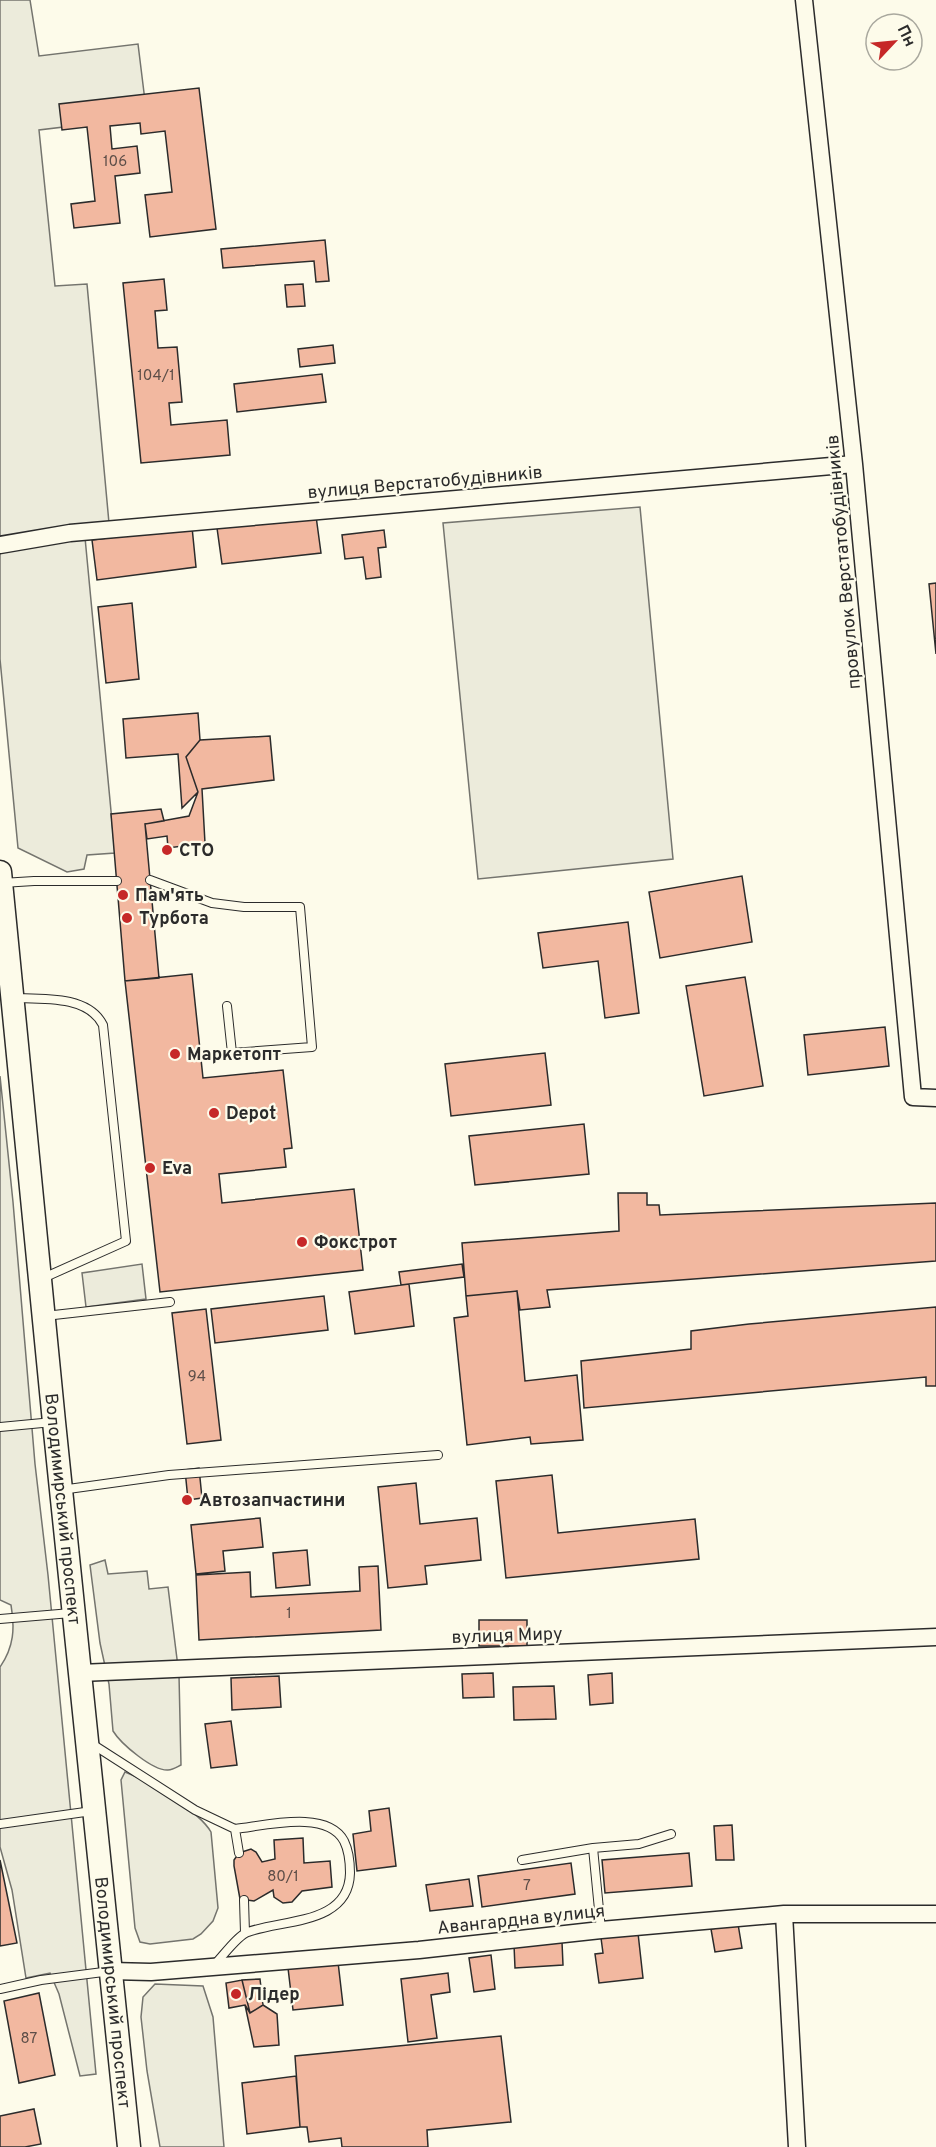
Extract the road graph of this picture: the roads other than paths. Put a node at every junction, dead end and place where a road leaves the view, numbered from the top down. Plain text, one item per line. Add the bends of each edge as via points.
1 (804, 0) edge
2 (854, 464) junction
3 (0, 545) edge
4 (1, 878) edge
5 (150, 880) dead end
6 (117, 881) dead end
7 (6, 998) edge
8 (227, 1006) dead end
9 (936, 1098) edge
10 (40, 1280) junction
11 (170, 1302) dead end
12 (44, 1316) junction
13 (54, 1422) junction
14 (0, 1426) edge
15 (438, 1455) dead end
16 (61, 1490) junction
17 (74, 1613) junction
18 (0, 1619) edge
19 (936, 1637) edge
20 (81, 1673) junction
21 (88, 1741) junction
22 (94, 1811) junction
23 (0, 1824) edge
24 (235, 1829) junction
25 (671, 1834) dead end
26 (592, 1848) junction
27 (239, 1853) dead end
28 (522, 1860) dead end
29 (244, 1900) dead end
30 (784, 1914) junction
31 (936, 1914) edge
32 (601, 1930) junction
33 (245, 1933) junction
34 (213, 1967) junction
35 (111, 1971) junction
36 (0, 1989) edge
37 (129, 2147) edge
38 (797, 2147) edge

1 - 2 street, провулок Верстатобудівників
2 - 3 street, вулиця Верстатобудівників via 70,533
2 - 9 street, провулок Верстатобудівників via 913,1097
4 - 6 lane
4 - 7 main road, Володимирський проспект
5 - 8 lane via 212,903 244,908 300,907 312,1047 232,1053
7 - 10 main road, Володимирський проспект
7 - 10 lane via 47,998 81,1006 98,1016 103,1025 126,1241
10 - 12 main road, Володимирський проспект
11 - 12 lane
12 - 13 main road, Володимирський проспект
13 - 14 lane
13 - 16 main road, Володимирський проспект
15 - 16 lane via 169,1475
16 - 17 main road, Володимирський проспект
17 - 18 lane
17 - 20 main road, Володимирський проспект
19 - 20 street, вулиця Миру
20 - 21 main road, Володимирський проспект
21 - 22 main road, Володимирський проспект
21 - 24 lane via 195,1809
22 - 23 lane
22 - 35 main road, Володимирський проспект
24 - 27 lane
24 - 33 lane via 304,1821 320,1825 342,1839 350,1865 346,1893 326,1912
25 - 26 lane via 639,1844
26 - 28 lane
26 - 32 lane
29 - 33 lane
30 - 31 street, Авангардна вулиця
30 - 32 street, Авангардна вулиця
30 - 38 street
32 - 34 street, Авангардна вулиця
33 - 34 lane
34 - 35 street, Авангардна вулиця
35 - 36 lane
35 - 37 main road, Володимирський проспект

